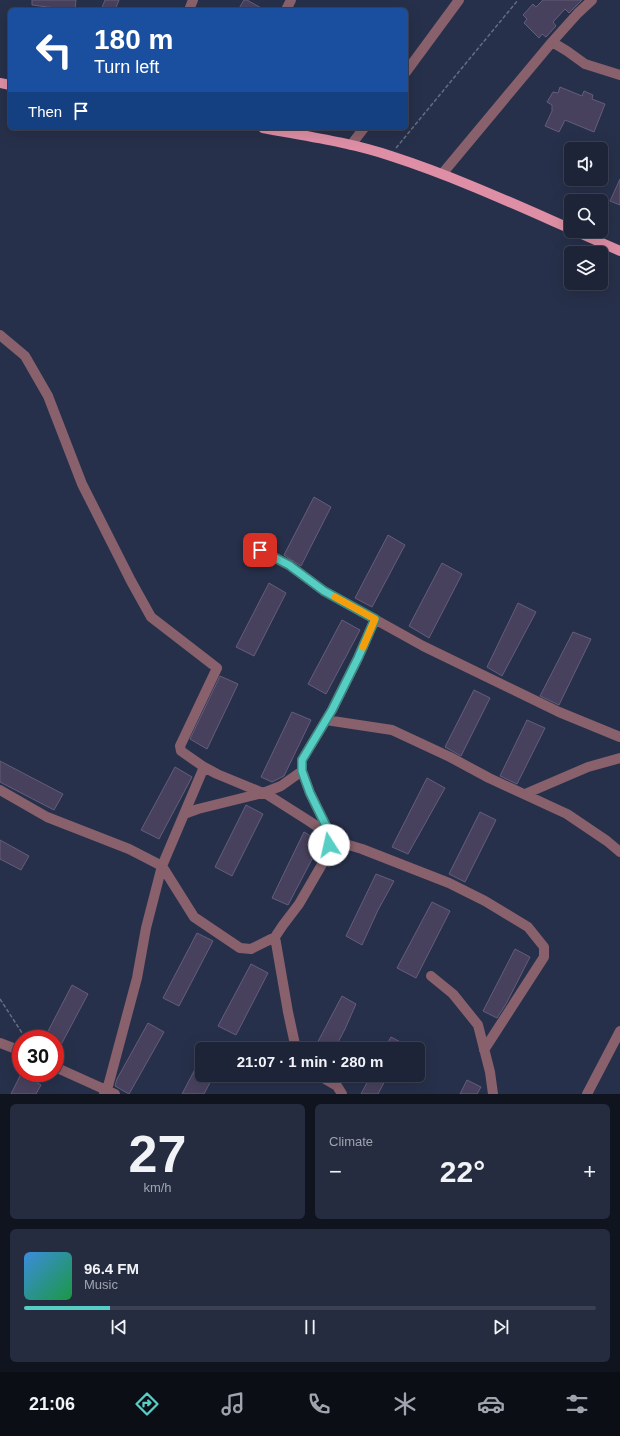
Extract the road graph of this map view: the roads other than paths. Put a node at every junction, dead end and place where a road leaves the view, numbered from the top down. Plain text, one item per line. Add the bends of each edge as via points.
1 (459, 0) edge
2 (592, 0) edge
3 (552, 42) junction
4 (408, 69) edge
5 (620, 75) edge
6 (273, 130) edge
7 (362, 130) edge
8 (351, 145) junction
9 (442, 174) junction
10 (564, 226) edge
11 (591, 238) edge
12 (620, 251) edge
13 (0, 334) edge
14 (260, 550) dead end
15 (375, 619) junction
16 (326, 720) junction
17 (620, 737) edge
18 (620, 758) edge
19 (204, 767) junction
20 (302, 771) junction
21 (0, 790) edge
22 (263, 793) junction
23 (525, 794) junction
24 (184, 814) junction
25 (331, 836) junction
26 (620, 852) edge
27 (162, 866) junction
28 (275, 937) junction
29 (431, 976) dead end
30 (620, 1031) edge
31 (294, 1042) edge
32 (0, 1043) edge
33 (12, 1048) edge
34 (484, 1050) junction
35 (64, 1071) edge
36 (331, 1082) edge
37 (109, 1093) edge
38 (342, 1094) edge
39 (493, 1094) edge
40 (587, 1094) edge

1 - 4 street
2 - 3 street
3 - 5 street via 585,64
3 - 9 street
6 - 8 main road
7 - 8 street
8 - 9 main road via 390,155
9 - 10 main road
11 - 12 main road
13 - 19 street via 26,356 48,396 82,484 152,617 217,668 180,746 181,751
14 - 15 street via 289,565 324,591
15 - 16 street
15 - 17 street via 423,646 559,712
16 - 20 street via 302,760
16 - 23 street via 392,730
18 - 23 street via 588,767
19 - 22 street
19 - 24 street
20 - 22 street via 281,786
20 - 25 street
21 - 27 street via 47,817 129,849
22 - 24 street
22 - 25 street
23 - 26 street via 567,814
24 - 27 street
25 - 28 street via 328,854 300,904
25 - 34 street via 342,843 449,883 485,901 528,927 544,947 544,957
27 - 28 street via 194,917 240,948 251,950
27 - 37 street
28 - 31 street
29 - 34 street via 453,994 478,1025
30 - 40 street
32 - 33 street
34 - 39 street
35 - 37 street
36 - 38 street via 338,1086

